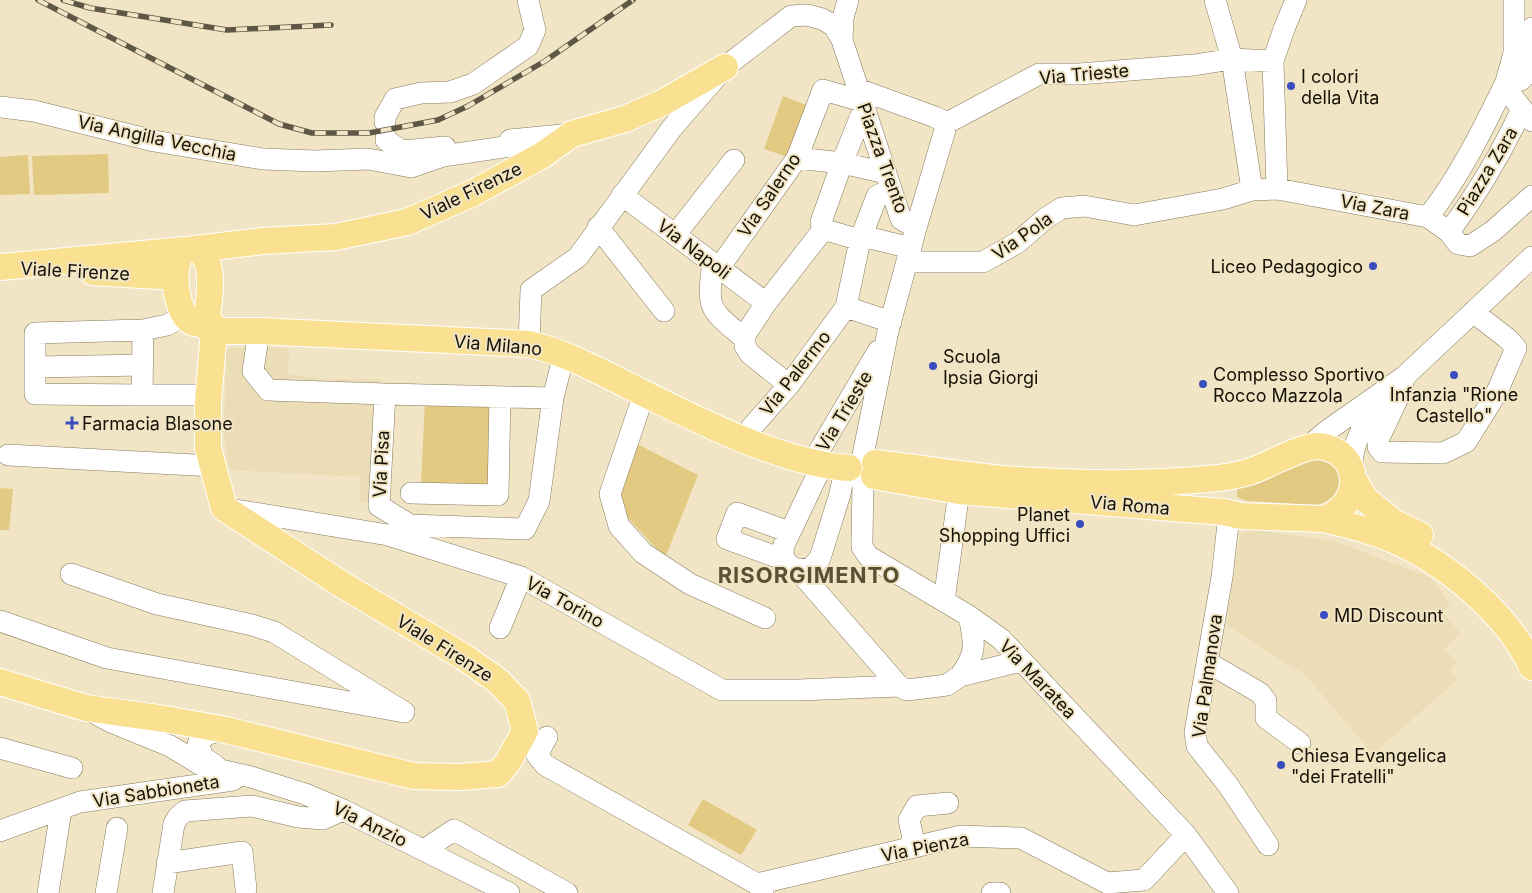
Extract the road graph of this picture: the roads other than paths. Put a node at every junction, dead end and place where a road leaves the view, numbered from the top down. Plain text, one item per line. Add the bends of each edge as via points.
1 (528, 0) edge
2 (816, 0) edge
3 (848, 0) edge
4 (1215, 0) edge
5 (1296, 0) edge
6 (1514, 0) edge
7 (791, 16) junction
8 (1532, 28) edge
9 (842, 40) junction
10 (1232, 59) junction
11 (1273, 61) junction
12 (725, 67) junction
13 (1506, 82) junction
14 (861, 100) junction
15 (0, 107) edge
16 (1527, 115) edge
17 (947, 123) junction
18 (386, 133) junction
19 (572, 134) junction
20 (797, 158) junction
21 (734, 160) dead end
22 (315, 161) junction
23 (842, 163) junction
24 (525, 165) junction
25 (889, 181) junction
26 (1277, 189) junction
27 (1252, 190) junction
28 (622, 195) junction
29 (1532, 196) edge
30 (1428, 217) junction
31 (598, 227) junction
32 (916, 228) junction
33 (1449, 232) junction
34 (675, 235) junction
35 (819, 235) dead end
36 (861, 238) junction
37 (190, 250) junction
38 (1532, 257) edge
39 (907, 264) junction
40 (716, 266) junction
41 (3, 267) edge
42 (175, 277) junction
43 (766, 303) junction
44 (846, 307) junction
45 (664, 311) dead end
46 (1473, 312) junction
47 (200, 321) junction
48 (890, 327) junction
49 (143, 330) junction
50 (259, 331) junction
51 (745, 339) junction
52 (529, 344) junction
53 (564, 354) junction
54 (142, 365) junction
55 (35, 367) junction
56 (1399, 380) junction
57 (789, 385) junction
58 (385, 394) junction
59 (644, 394) junction
60 (142, 395) junction
61 (209, 395) junction
62 (500, 397) junction
63 (553, 398) junction
64 (744, 439) junction
65 (1308, 447) junction
66 (8, 455) dead end
67 (213, 466) junction
68 (850, 467) junction
69 (1353, 475) junction
70 (1231, 477) junction
71 (959, 491) junction
72 (411, 493) dead end
73 (224, 508) junction
74 (1227, 514) junction
75 (1324, 519) junction
76 (789, 532) junction
77 (792, 565) junction
78 (71, 574) dead end
79 (521, 577) junction
80 (944, 601) junction
81 (970, 616) junction
82 (764, 618) dead end
83 (0, 621) edge
84 (500, 628) dead end
85 (1532, 634) edge
86 (1021, 661) junction
87 (1208, 662) junction
88 (1532, 667) edge
89 (960, 676) junction
90 (0, 682) edge
91 (899, 686) junction
92 (86, 708) junction
93 (148, 718) junction
94 (226, 730) junction
95 (547, 737) dead end
96 (1300, 743) dead end
97 (0, 748) edge
98 (203, 757) junction
99 (72, 768) dead end
100 (224, 771) junction
101 (251, 777) junction
102 (948, 803) dead end
103 (61, 810) junction
104 (342, 810) junction
105 (117, 828) dead end
106 (0, 831) edge
107 (1186, 835) junction
108 (1268, 845) dead end
109 (915, 847) junction
110 (424, 850) junction
111 (167, 863) junction
112 (246, 889) dead end
113 (760, 889) edge
114 (48, 893) edge
115 (106, 893) edge
116 (163, 893) edge
117 (509, 893) edge
118 (567, 893) edge
119 (992, 893) edge
120 (1000, 893) edge
121 (1228, 893) edge

1 - 18 street via 535,30 528,46 474,84 450,92 420,93 395,99 385,117
2 - 7 street
3 - 9 street
4 - 10 street
5 - 11 street
6 - 13 street, Via Zara via 1514,53
7 - 9 street via 807,15 822,19 834,26
7 - 12 street
8 - 13 street via 1527,74 1521,80
9 - 14 street
10 - 11 street, Via Trieste
10 - 17 street, Via Trieste via 1080,74 1039,74
10 - 27 street
11 - 26 street
12 - 19 main road, Viale Firenze via 662,103 625,119
12 - 28 street via 672,128
13 - 16 street via 1510,94
13 - 30 street, Via Zara via 1478,138
14 - 17 street, Piazza Trento via 935,117
14 - 20 street, Via Salerno via 823,90
14 - 23 street
14 - 25 street, Piazza Trento
15 - 22 street, Via Angilla Vecchia via 34,111 154,141 263,160
16 - 33 street, Piazza Zara
17 - 32 street, Piazza Trento
18 - 19 street via 402,151
18 - 22 street, Via Angilla Vecchia via 380,145 344,149
19 - 24 main road, Viale Firenze
20 - 23 street
20 - 40 street, Via Salerno
21 - 34 street
22 - 24 street, Via Angilla Vecchia via 368,159 411,167 443,156 518,145 526,147 528,157
23 - 25 street
23 - 36 street via 822,227
24 - 37 main road, Viale Firenze via 471,194 407,222 336,237 262,241
25 - 32 street, Piazza Trento via 901,219
25 - 36 street, Via Palermo via 877,196
26 - 27 street, Via Zara
26 - 30 street, Via Zara
27 - 39 street, Via Pola via 1223,199 1134,215 1084,206 1062,208 1017,243 982,262
28 - 31 street
28 - 34 street, Via Napoli
29 - 33 street, Piazza Zara via 1493,231 1470,246 1458,244
30 - 33 street, Piazza Zara
31 - 45 street
31 - 52 street via 578,257 530,290
32 - 39 street, Via Trieste
34 - 40 street, Via Napoli
35 - 43 street
36 - 39 street
36 - 44 street, Via Palermo
37 - 41 main road, Viale Firenze
37 - 42 main road via 181,254 177,261
37 - 47 main road via 203,253 210,275
38 - 46 street, Via Roma
39 - 48 street, Via Trieste
40 - 43 street, Via Napoli
40 - 51 street, Via Salerno via 709,287 710,303 716,314
41 - 42 main road, Viale Firenze
42 - 47 main road via 180,305
43 - 51 street
44 - 48 street
44 - 57 street, Via Palermo
46 - 56 street, Via Roma
46 - 56 street, Via Roma via 1516,348 1496,394 1466,442 1443,453 1382,452 1378,440 1397,400
47 - 49 street
47 - 50 main road, Via Milano
47 - 61 main road
48 - 68 street, Via Trieste
48 - 68 street, Via Trieste via 867,372
49 - 54 street
49 - 55 street via 35,334
50 - 52 main road, Via Milano
50 - 58 street via 253,371 268,390
51 - 57 street via 750,354
52 - 53 main road, Via Milano
53 - 59 main road, Via Milano
53 - 63 street, Via Pisa
54 - 55 street
54 - 60 street
55 - 60 street via 35,394
56 - 65 street, Via Roma
56 - 69 street, Via Roma via 1370,413 1359,434 1352,457
57 - 64 street, Via Palermo
58 - 62 street
58 - 63 street, Via Pisa via 379,506 410,525 525,529 539,501
59 - 64 main road, Via Milano
59 - 82 street via 610,494 619,526 643,553 690,584
60 - 61 street
61 - 67 main road via 208,448
62 - 63 street
62 - 72 street via 498,495
64 - 68 main road, Via Milano
65 - 69 main road via 1328,448 1338,454
65 - 70 main road, Via Roma
66 - 67 street
67 - 73 main road
68 - 70 main road, Via Roma via 1017,480 1151,484
68 - 71 main road, Via Roma
68 - 76 street
68 - 77 street via 820,558 811,568
68 - 80 street, Via Maratea via 862,547 868,556
69 - 75 main road, Via Roma via 1349,500 1342,510
69 - 85 main road via 1365,499 1393,522 1434,542 1468,565 1515,610
70 - 74 main road via 1222,484 1218,494 1218,504
71 - 74 main road, Via Roma
71 - 80 street
73 - 79 street, Via Torino via 388,535
73 - 94 main road, Viale Firenze via 498,681 517,701 525,731 498,774 460,777 414,776
74 - 75 main road, Via Roma
74 - 87 street, Via Palmanova via 1222,577
75 - 88 main road via 1386,536 1426,556 1458,578 1503,621
76 - 77 street via 782,551
76 - 77 street via 737,513 727,539
77 - 91 street
78 - 83 street via 134,598 274,632 404,712 107,658
79 - 84 street
79 - 91 street, Via Torino via 722,690
80 - 81 street, Via Maratea
81 - 86 street, Via Maratea via 1001,639
81 - 89 street via 973,654
86 - 89 street, Via Torino
86 - 107 street, Via Maratea
87 - 96 street via 1260,693 1266,701 1266,718
87 - 108 street, Via Palmanova via 1195,732 1196,746 1228,785
89 - 91 street, Via Torino via 947,685 907,690
90 - 92 main road, Viale Firenze
92 - 93 main road, Viale Firenze
92 - 100 street, Via Anzio via 170,746 216,772
93 - 94 main road, Viale Firenze
93 - 98 street
94 - 98 street via 202,737 198,744
95 - 113 street, Via Pienza via 537,755 545,765
97 - 99 street
98 - 100 street
100 - 101 street, Via Anzio
101 - 103 street, Via Sabbioneta via 80,802
101 - 104 street, Via Anzio via 306,794
102 - 109 street via 917,806 909,820
103 - 106 street, Via Sabbioneta
103 - 114 street
104 - 110 street, Via Anzio
104 - 111 street, Via Sabbioneta via 323,819 298,817 252,806 185,811 174,824
105 - 115 street, Via Sabbioneta
107 - 109 street, Via Pienza via 1144,880 1107,883 1021,838 960,836
107 - 121 street, Via Maratea
109 - 113 street, Via Pienza
110 - 117 street, Via Anzio
110 - 118 street via 454,830
111 - 112 street via 242,852
111 - 116 street, Via Sabbioneta
119 - 120 street

